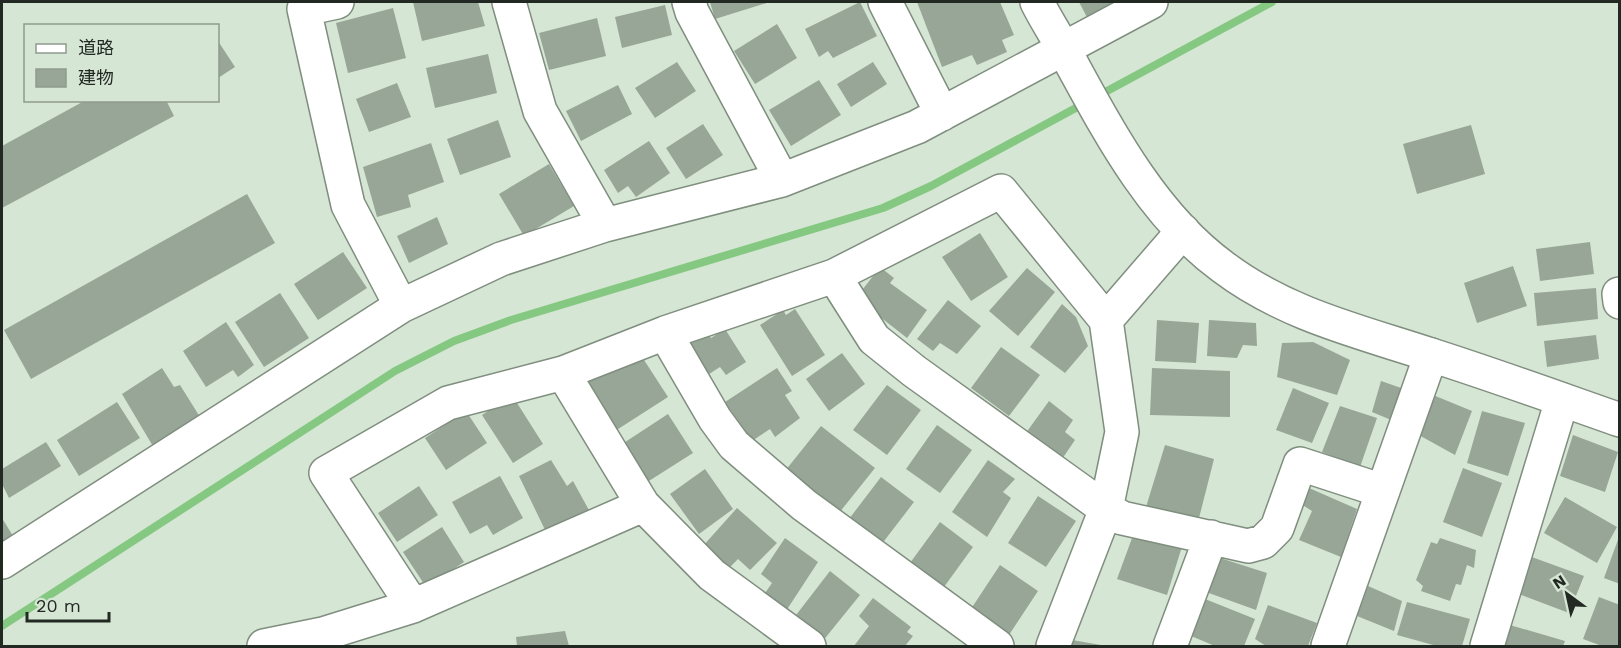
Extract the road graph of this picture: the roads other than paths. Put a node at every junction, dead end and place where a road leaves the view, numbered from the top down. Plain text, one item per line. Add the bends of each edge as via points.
1 (337, 2) edge
2 (509, 2) edge
3 (689, 2) edge
4 (885, 2) edge
5 (1036, 2) edge
6 (1151, 2) edge
7 (1070, 60) junction
8 (942, 114) junction
9 (782, 180) junction
10 (605, 225) junction
11 (1183, 231) junction
12 (834, 276) junction
13 (1619, 294) edge
14 (1620, 302) edge
15 (401, 306) junction
16 (1106, 321) junction
17 (665, 333) junction
18 (1431, 355) junction
19 (563, 373) junction
20 (1562, 400) junction
21 (1620, 420) edge
22 (1383, 491) junction
23 (643, 505) junction
24 (1106, 509) junction
25 (1211, 537) junction
26 (2, 562) edge
27 (413, 606) junction
28 (264, 646) edge
29 (809, 646) edge
30 (997, 646) edge
31 (1053, 646) edge
32 (1170, 646) edge
33 (1328, 646) edge
34 (1487, 646) edge

1 - 15 street via 304,9 348,205
2 - 10 street via 540,111
3 - 9 street
4 - 8 street
5 - 7 street
6 - 7 street
7 - 8 street
7 - 11 street via 1140,179
8 - 9 street
9 - 10 street
10 - 15 street via 501,259
11 - 16 street
11 - 18 street via 1222,267 1278,303
12 - 16 street via 1001,191
12 - 17 street
12 - 24 street via 874,339
13 - 14 street
15 - 26 street
16 - 24 street via 1122,432
17 - 19 street
17 - 30 street via 734,445 804,505
18 - 20 street
18 - 22 street
19 - 23 street
19 - 27 street via 448,403 326,473
20 - 21 street
20 - 34 street
22 - 25 street via 1300,464 1277,528 1263,542 1248,546
22 - 33 street
23 - 27 street
23 - 29 street via 712,575
24 - 25 street via 1122,518
24 - 31 street
25 - 32 street
27 - 28 street via 323,634

